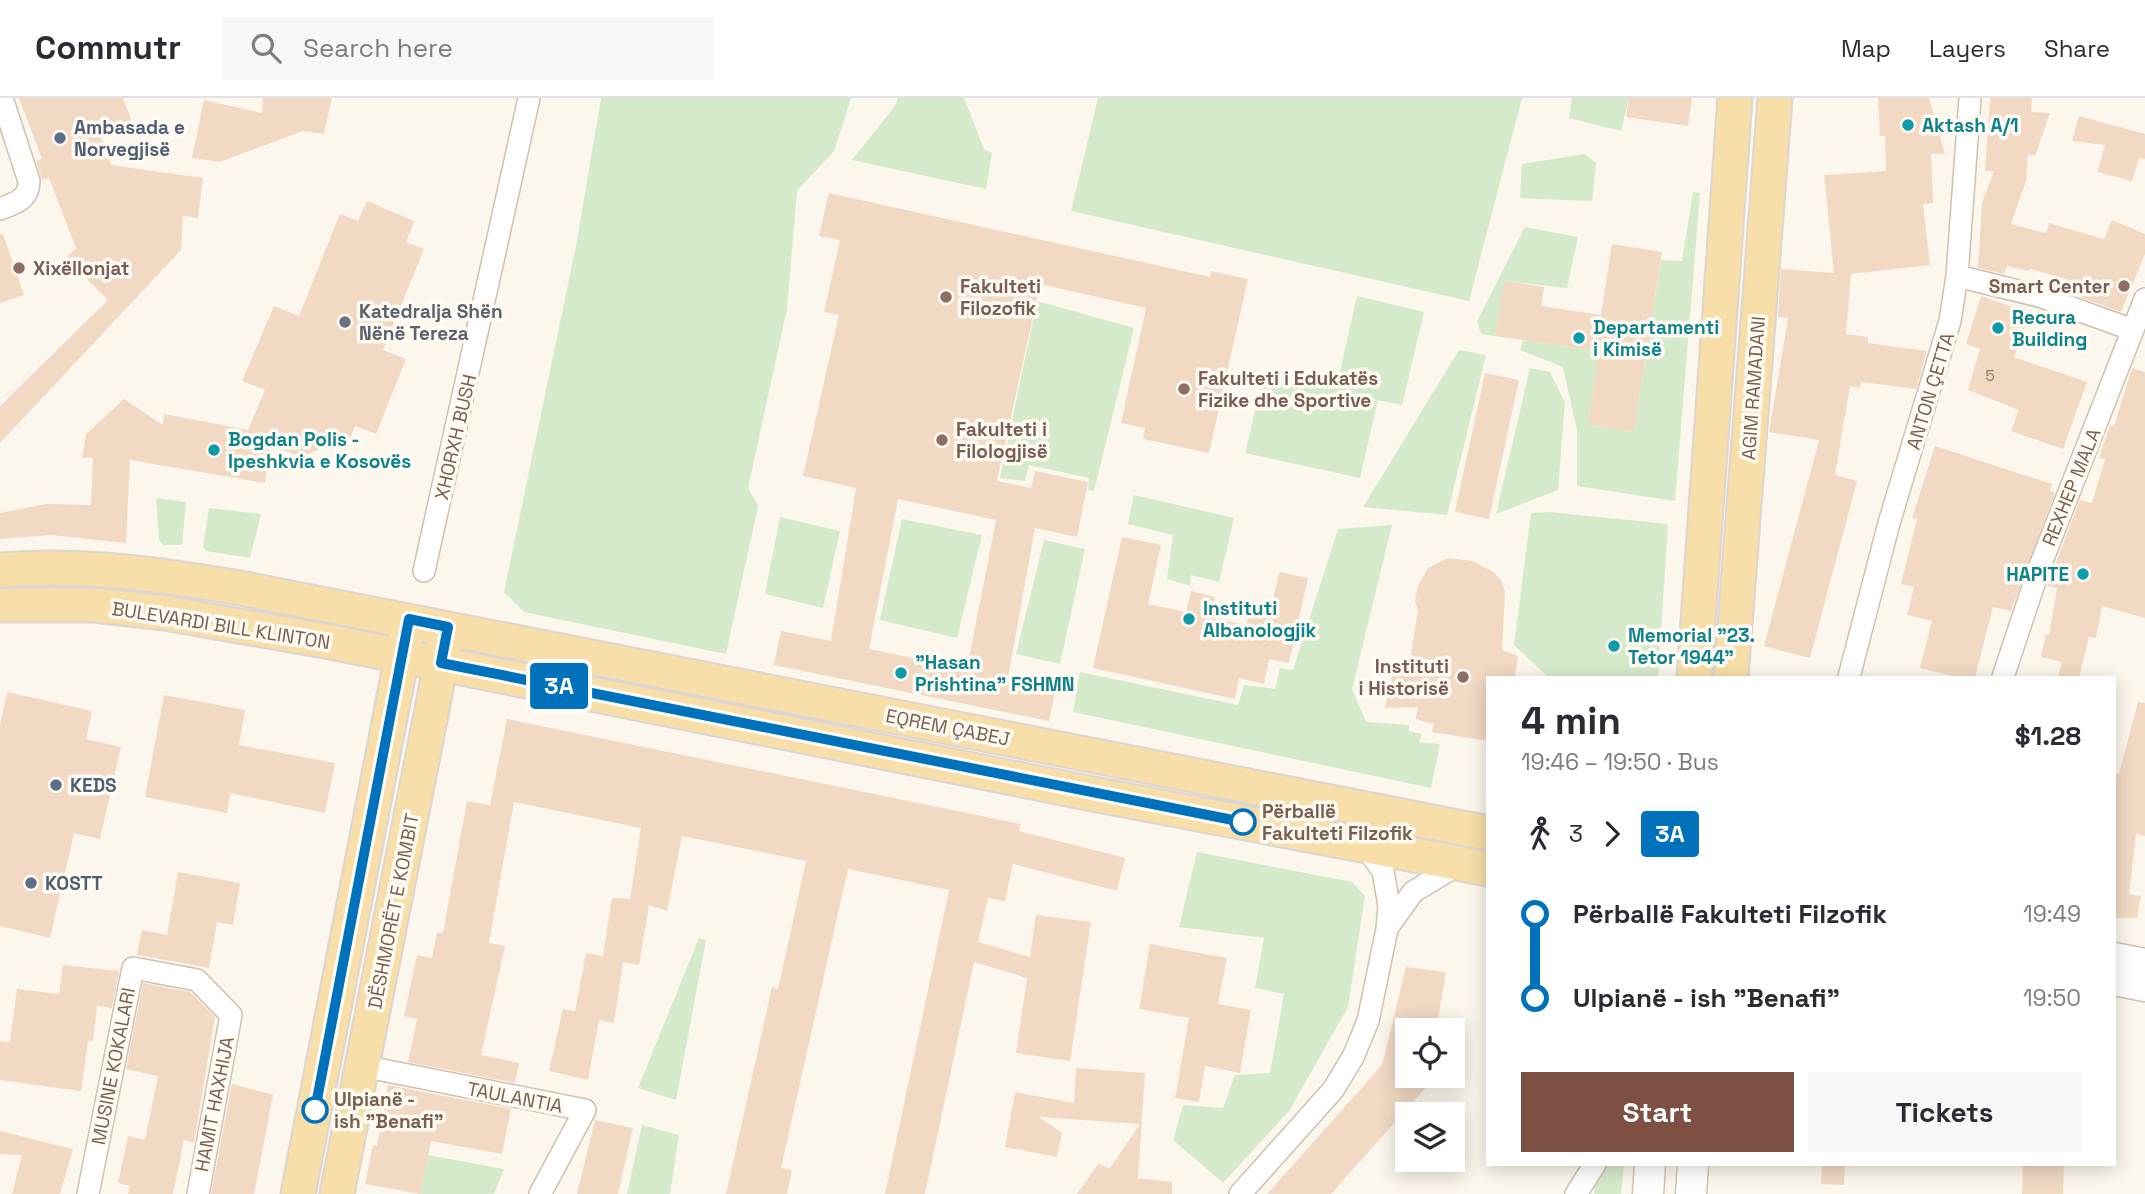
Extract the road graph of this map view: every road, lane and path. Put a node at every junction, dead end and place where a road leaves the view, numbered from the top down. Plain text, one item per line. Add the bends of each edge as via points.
1 (2, 98) edge
2 (529, 98) edge
3 (1735, 98) edge
4 (1775, 98) edge
5 (1970, 98) edge
6 (0, 209) edge
7 (1957, 275) junction
8 (2145, 299) edge
9 (2133, 330) junction
10 (0, 570) edge
11 (424, 570) dead end
12 (0, 606) edge
13 (409, 619) junction
14 (448, 627) junction
15 (402, 655) junction
16 (441, 663) junction
17 (1694, 676) edge
18 (1731, 676) edge
19 (1849, 676) edge
20 (2003, 676) edge
21 (1486, 833) edge
22 (1364, 845) junction
23 (1474, 866) edge
24 (1387, 929) junction
25 (231, 1015) joint
26 (362, 1066) junction
27 (1593, 1166) edge
28 (1650, 1166) edge
29 (1693, 1166) edge
30 (88, 1194) edge
31 (198, 1194) edge
32 (298, 1194) edge
33 (337, 1194) edge
34 (540, 1194) edge
35 (1240, 1194) edge
36 (1576, 1194) edge
37 (1648, 1194) edge
38 (1691, 1194) edge

1 - 6 street via 29,191
2 - 11 street, XHORXH BUSH
3 - 17 main road, AGIM RAMADANI
4 - 18 main road, AGIM RAMADANI
5 - 7 street, ANTON ÇETTA
7 - 9 street via 2039,296
7 - 19 street, ANTON ÇETTA via 1944,350 1889,523
8 - 9 street, REXHEP MALA
9 - 20 street, REXHEP MALA via 2040,566
10 - 13 main road, BULEVARDI BILL KLINTON via 94,569 168,576
12 - 15 main road, BULEVARDI BILL KLINTON via 95,605 165,613
13 - 14 main road, EQREM ÇABEJ
13 - 15 main road, DËSHMORËT E KOMBIT
14 - 16 main road, DËSHMORËT E KOMBIT
14 - 21 main road, EQREM ÇABEJ
15 - 16 main road, BULEVARDI BILL KLINTON
15 - 32 main road, DËSHMORËT E KOMBIT
16 - 22 main road, EQREM ÇABEJ
16 - 26 main road, DËSHMORËT E KOMBIT
22 - 23 main road, EQREM ÇABEJ
22 - 24 street via 1388,886
23 - 24 street via 1413,892
24 - 35 street via 1368,1021 1353,1057 1333,1090
25 - 30 street, MUSINE KOKALARI via 197,981 133,968
25 - 31 street, HAMIT HAXHIJA
26 - 33 main road, DËSHMORËT E KOMBIT
26 - 34 street, TAULANTIA via 585,1110
27 - 36 street
28 - 37 main road
29 - 38 main road

